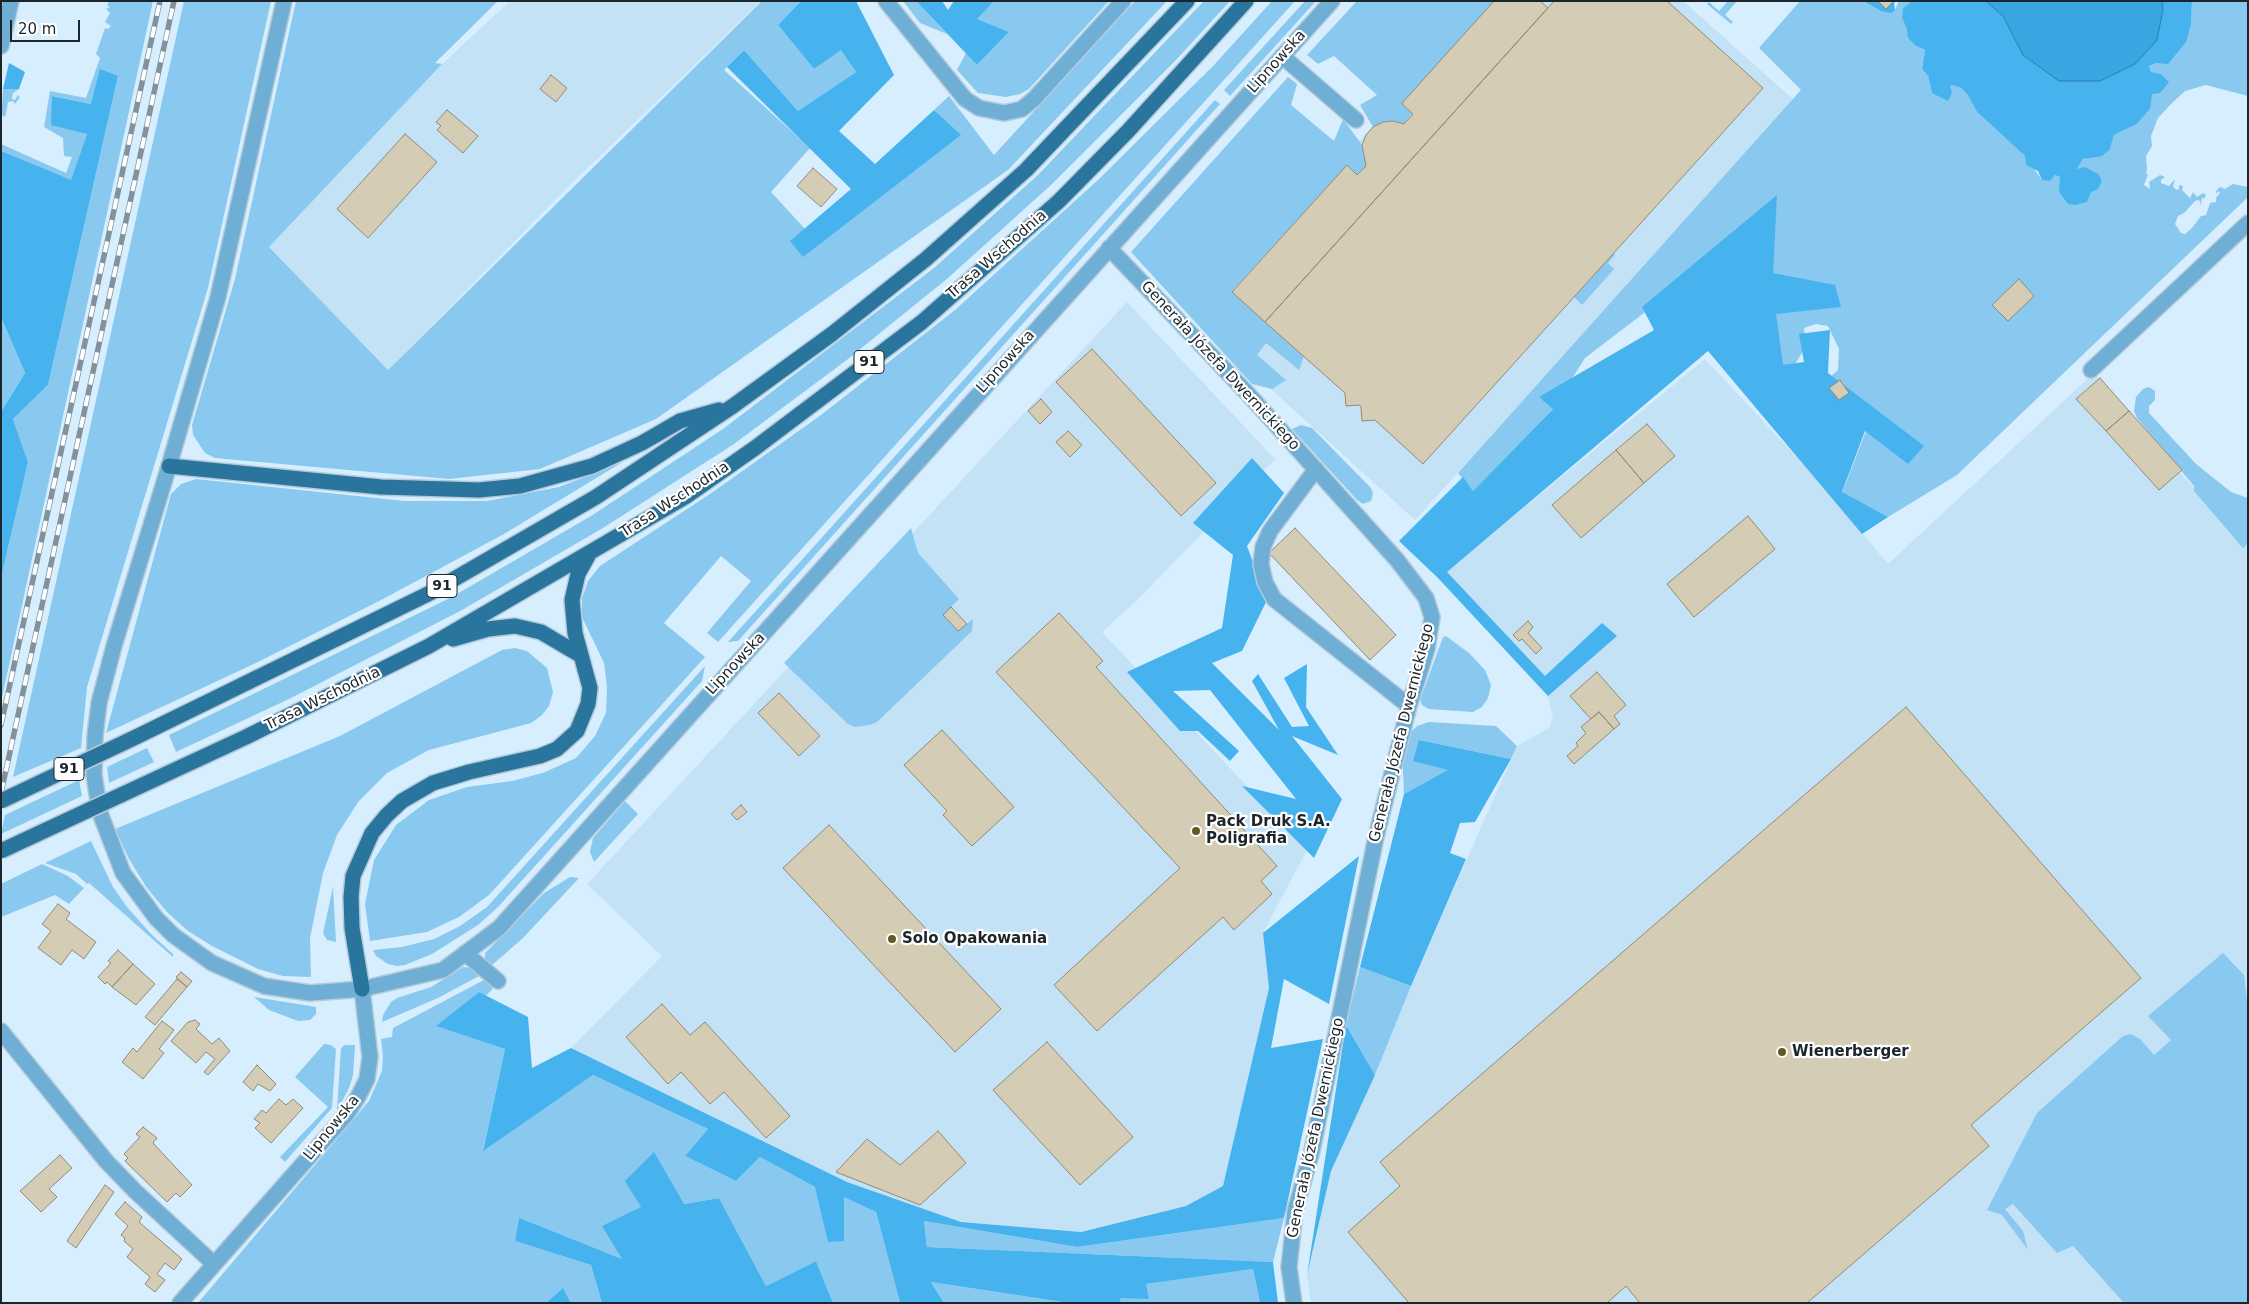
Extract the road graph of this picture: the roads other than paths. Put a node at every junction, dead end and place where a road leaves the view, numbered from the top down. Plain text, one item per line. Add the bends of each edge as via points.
1 (11, 1) edge
2 (284, 1) edge
3 (886, 1) edge
4 (1124, 1) edge
5 (1187, 1) edge
6 (1246, 1) edge
7 (1332, 1) edge
8 (1, 46) edge
9 (1282, 56) junction
10 (1356, 120) dead end
11 (2248, 223) edge
12 (1109, 248) junction
13 (2091, 370) dead end
14 (733, 406) junction
15 (169, 466) junction
16 (1316, 469) junction
17 (589, 555) junction
18 (429, 646) junction
19 (580, 654) junction
20 (1409, 706) junction
21 (1, 801) edge
22 (1, 851) edge
23 (466, 953) junction
24 (498, 981) dead end
25 (362, 989) junction
26 (1, 1031) edge
27 (214, 1264) junction
28 (180, 1303) edge
29 (1294, 1303) edge

1 - 8 street
2 - 15 street via 218,297
3 - 4 street via 965,98 987,111 1014,112 1034,99
5 - 14 main road, 91 via 1019,176 912,270 832,334
6 - 17 main road, Trasa Wschodnia / 91 via 1128,131 1059,201 922,322 701,486
7 - 9 street, Lipnowska
9 - 10 street
9 - 12 street, Lipnowska
11 - 13 street
12 - 16 street, Generała Józefa Dwernickiego
12 - 23 street, Lipnowska via 499,928
14 - 15 main road via 680,421 592,466 520,486 433,490
14 - 21 main road, 91, bridge via 596,497 430,593
15 - 25 street via 99,703 94,775 100,813 112,850 123,873 156,918 212,963 264,986 291,991 322,994
16 - 20 street, Generała Józefa Dwernickiego via 1397,560 1430,608 1431,631
16 - 20 street via 1270,531 1263,546 1261,564 1265,582 1274,599
17 - 18 main road, Trasa Wschodnia / 91
17 - 19 main road via 578,574 572,600
18 - 19 main road via 515,626 541,632
18 - 22 main road, Trasa Wschodnia / 91, bridge via 246,737
19 - 25 main road via 590,688 588,704 577,731 557,749 433,783 402,801 372,833 353,876 351,897
20 - 29 street, Generała Józefa Dwernickiego via 1376,837 1312,1151 1296,1211 1289,1266
23 - 24 street
23 - 25 street, Lipnowska via 443,970
25 - 27 street, Lipnowska via 370,1057 367,1079 358,1098
26 - 27 street via 106,1161
27 - 28 street, Lipnowska

